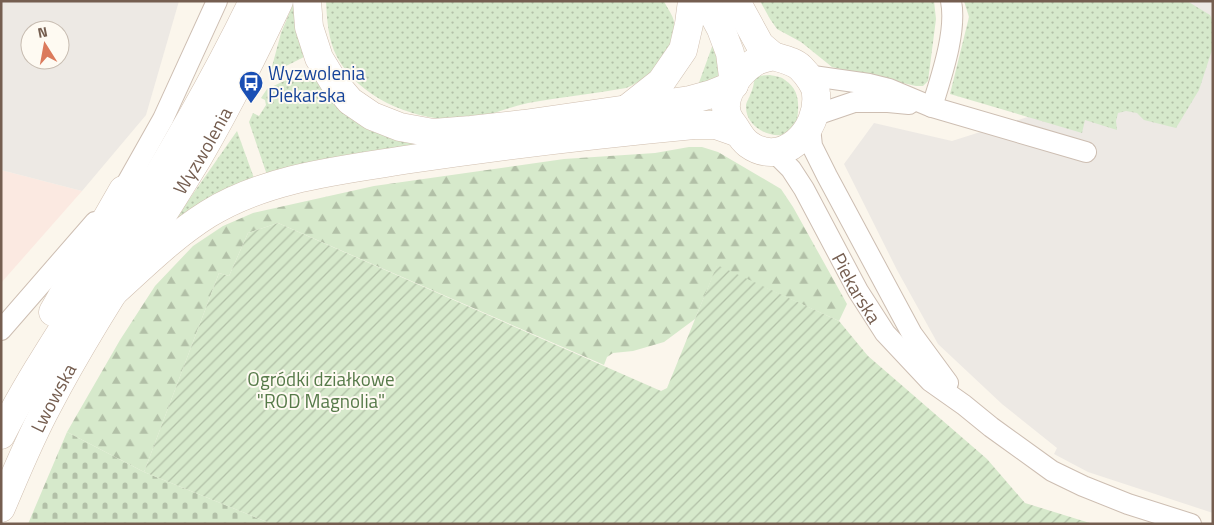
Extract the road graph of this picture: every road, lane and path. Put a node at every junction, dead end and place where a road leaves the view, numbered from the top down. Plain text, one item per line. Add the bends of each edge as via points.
1 (217, 1) edge
2 (252, 1) edge
3 (279, 1) edge
4 (307, 1) edge
5 (692, 1) edge
6 (706, 1) edge
7 (736, 1) edge
8 (951, 1) edge
9 (773, 56) junction
10 (806, 76) junction
11 (734, 85) junction
12 (932, 107) junction
13 (627, 109) junction
14 (812, 122) junction
15 (736, 132) junction
16 (774, 152) junction
17 (1086, 152) dead end
18 (123, 190) junction
19 (126, 229) joint
20 (114, 292) junction
21 (1, 330) edge
22 (964, 405) junction
23 (2, 433) edge
24 (1, 508) edge
25 (1191, 524) edge

1 - 18 street via 163,119
2 - 19 main road, Wyzwolenia via 207,91
3 - 20 main road, Wyzwolenia via 199,155
4 - 13 main road via 309,27 319,58 333,81 350,101 372,116 400,127 433,132 462,130
5 - 13 main road via 683,50 661,82
6 - 11 main road via 730,53
7 - 9 main road via 760,45
8 - 12 street via 950,37
9 - 10 main road via 792,62
9 - 11 main road via 745,69
10 - 12 street via 888,88
10 - 14 main road via 816,93
11 - 13 main road via 690,100
11 - 15 main road via 726,100 726,109
12 - 14 street via 854,102
12 - 17 street
14 - 16 main road via 803,137
14 - 22 street, Piekarska via 812,146 912,334
15 - 16 main road via 747,144
15 - 20 main road via 716,125 694,125 549,140 293,180 264,188 208,214 168,243
16 - 22 street, Piekarska via 804,189 858,291 885,333 930,381
18 - 21 street
18 - 23 main road via 10,389
19 - 23 main road, Lwowska
20 - 24 main road, Lwowska via 48,405 24,451
22 - 25 street, Piekarska via 1052,471 1128,504

